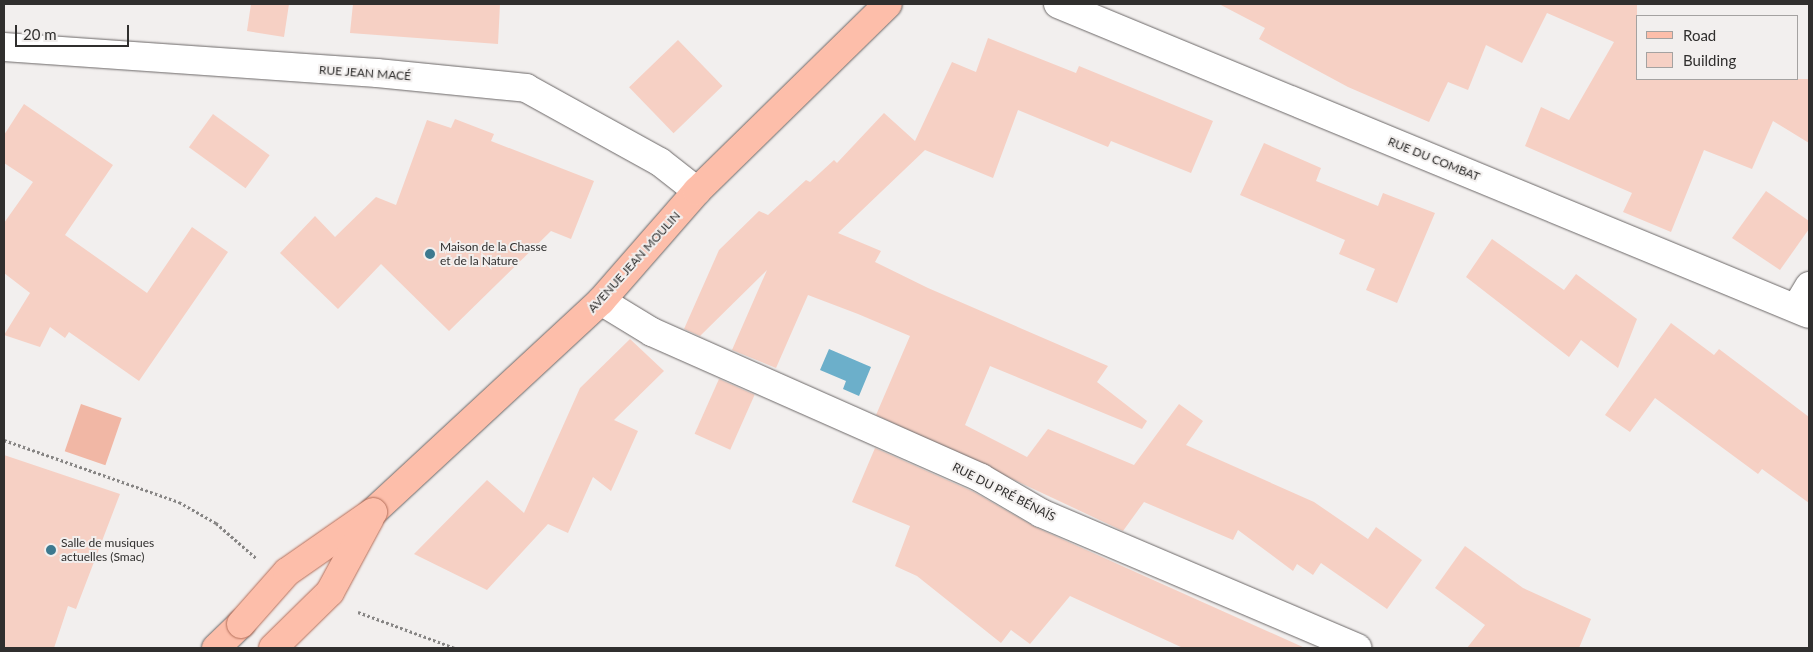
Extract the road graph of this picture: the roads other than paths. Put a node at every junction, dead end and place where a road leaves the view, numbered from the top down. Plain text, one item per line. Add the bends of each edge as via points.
1 (888, 4) edge
2 (1058, 4) edge
3 (4, 47) edge
4 (697, 192) junction
5 (601, 301) junction
6 (1805, 303) edge
7 (373, 512) junction
8 (216, 648) edge
9 (273, 648) edge
10 (1357, 648) edge

1 - 4 main road, AVENUE JEAN MOULIN
2 - 6 street, RUE DU COMBAT
3 - 4 street, RUE JEAN MACÉ via 377,73 526,88 660,162
4 - 5 main road, AVENUE JEAN MOULIN
5 - 7 main road, AVENUE JEAN MOULIN
5 - 10 street, RUE DU PRÉ BÉNAÏS via 652,332 981,478 1041,513
7 - 8 main road, bridge via 287,572
7 - 9 main road, bridge via 330,592

